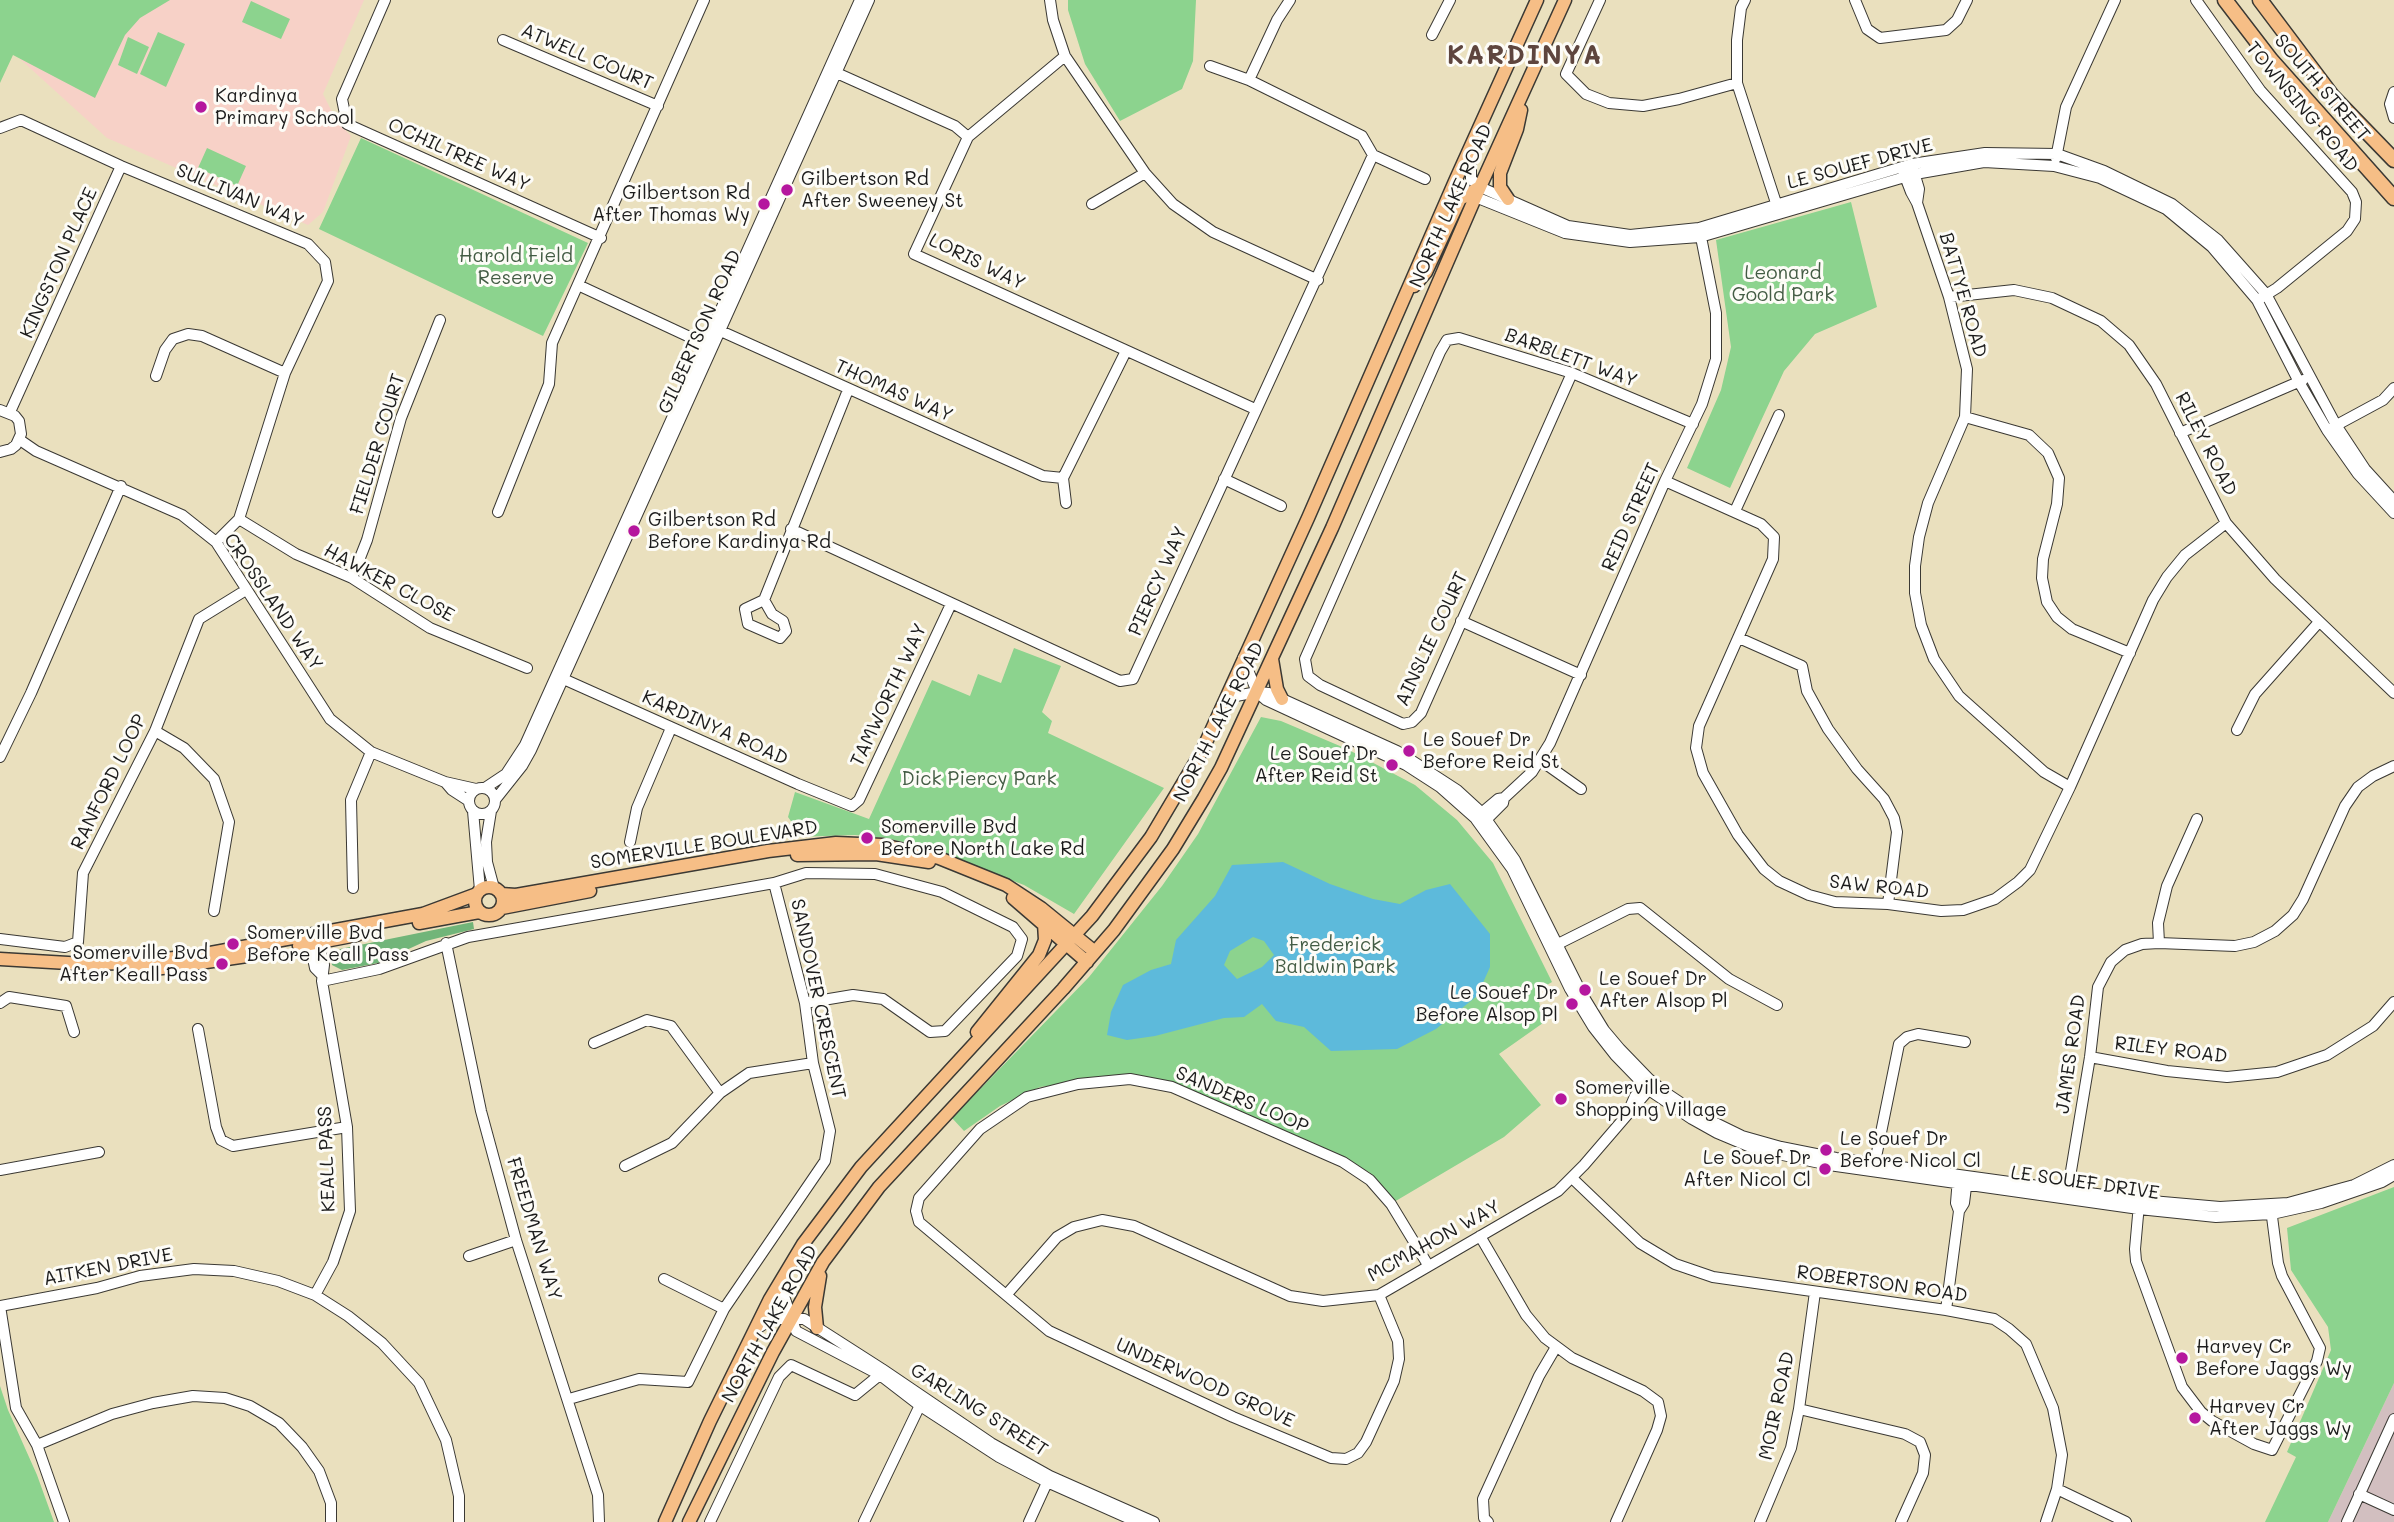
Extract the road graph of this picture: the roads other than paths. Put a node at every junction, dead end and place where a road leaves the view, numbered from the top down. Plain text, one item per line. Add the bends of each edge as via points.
1 (385, 0) edge
2 (704, 0) edge
3 (860, 0) edge
4 (869, 0) edge
5 (1050, 0) edge
6 (1290, 0) edge
7 (1450, 0) edge
8 (1537, 0) edge
9 (1565, 0) edge
10 (1600, 0) edge
11 (1745, 0) edge
12 (1855, 0) edge
13 (1967, 0) edge
14 (2115, 0) edge
15 (2196, 0) edge
16 (2225, 0) edge
17 (2260, 0) edge
18 (1432, 35) dead end
19 (503, 40) dead end
20 (1065, 56) junction
21 (1210, 66) dead end
22 (832, 71) junction
23 (1249, 80) junction
24 (1737, 83) junction
25 (1524, 89) junction
26 (2394, 92) edge
27 (658, 106) junction
28 (2394, 118) edge
29 (4, 126) edge
30 (968, 137) junction
31 (1471, 147) junction
32 (2057, 154) junction
33 (1373, 155) junction
34 (2394, 159) edge
35 (121, 166) junction
36 (2054, 166) junction
37 (1909, 171) junction
38 (1145, 173) junction
39 (1425, 179) dead end
40 (1456, 179) junction
41 (1474, 193) junction
42 (2394, 198) edge
43 (1508, 199) junction
44 (1092, 204) dead end
45 (1778, 208) junction
46 (1700, 233) junction
47 (601, 238) junction
48 (1318, 280) junction
49 (578, 285) junction
50 (1404, 296) junction
51 (1949, 296) junction
52 (2262, 297) junction
53 (439, 320) dead end
54 (717, 329) junction
55 (709, 346) junction
56 (1126, 351) junction
57 (1440, 352) joint
58 (285, 373) junction
59 (1572, 373) junction
60 (156, 376) dead end
61 (2310, 377) junction
62 (2299, 382) junction
63 (2394, 388) edge
64 (848, 390) junction
65 (1255, 409) junction
66 (5, 411) edge
67 (1779, 415) dead end
68 (1965, 417) junction
69 (1693, 424) junction
70 (2331, 428) junction
71 (2180, 433) junction
72 (20, 440) junction
73 (0, 452) edge
74 (1063, 478) junction
75 (1224, 479) junction
76 (1665, 481) junction
77 (121, 486) junction
78 (2394, 501) edge
79 (1066, 503) dead end
80 (1281, 506) dead end
81 (1735, 511) junction
82 (498, 512) dead end
83 (2394, 513) edge
84 (239, 519) junction
85 (2227, 523) junction
86 (791, 529) junction
87 (216, 542) junction
88 (352, 578) junction
89 (246, 590) junction
90 (764, 600) dead end
91 (951, 604) junction
92 (1461, 621) junction
93 (2319, 622) junction
94 (1739, 638) junction
95 (2130, 653) junction
96 (1243, 658) junction
97 (1272, 659) junction
98 (527, 668) dead end
99 (1581, 675) junction
100 (559, 677) junction
101 (1257, 692) junction
102 (2394, 693) edge
103 (1282, 699) junction
104 (1221, 707) junction
105 (671, 728) junction
106 (2237, 730) dead end
107 (155, 731) junction
108 (371, 752) junction
109 (0, 757) edge
110 (1540, 760) junction
111 (2394, 766) edge
112 (445, 782) junction
113 (2070, 787) junction
114 (481, 788) junction
115 (1581, 789) dead end
116 (469, 800) junction
117 (859, 800) joint
118 (493, 806) junction
119 (473, 811) junction
120 (1481, 818) junction
121 (2197, 819) dead end
122 (630, 842) dead end
123 (774, 883) junction
124 (353, 888) dead end
125 (497, 891) junction
126 (478, 892) junction
127 (1888, 904) junction
128 (502, 908) junction
129 (214, 911) dead end
130 (479, 912) junction
131 (1044, 923) junction
132 (0, 939) edge
133 (313, 939) junction
134 (1071, 940) junction
135 (446, 943) junction
136 (2159, 943) junction
137 (1554, 947) junction
138 (1091, 957) junction
139 (0, 959) edge
140 (0, 967) edge
141 (322, 978) junction
142 (2394, 1002) edge
143 (0, 1003) edge
144 (805, 1003) junction
145 (1777, 1005) dead end
146 (198, 1029) dead end
147 (74, 1032) dead end
148 (1965, 1042) dead end
149 (594, 1043) dead end
150 (966, 1054) junction
151 (2090, 1057) junction
152 (813, 1063) junction
153 (1649, 1084) junction
154 (720, 1093) junction
155 (347, 1127) junction
156 (99, 1152) dead end
157 (2394, 1165) edge
158 (625, 1166) dead end
159 (1875, 1166) junction
160 (0, 1170) edge
161 (2394, 1175) edge
162 (1572, 1178) junction
163 (1963, 1179) junction
164 (2067, 1194) junction
165 (2139, 1205) junction
166 (2272, 1210) junction
167 (916, 1211) joint
168 (1480, 1236) junction
169 (516, 1240) junction
170 (469, 1256) dead end
171 (823, 1262) junction
172 (1428, 1265) junction
173 (664, 1279) dead end
174 (782, 1279) junction
175 (1815, 1292) junction
176 (1007, 1294) junction
177 (315, 1295) junction
178 (1379, 1295) junction
179 (0, 1306) edge
180 (724, 1309) junction
181 (1946, 1310) junction
182 (792, 1317) junction
183 (817, 1328) junction
184 (755, 1330) junction
185 (1556, 1347) junction
186 (882, 1373) junction
187 (569, 1399) junction
188 (922, 1401) junction
189 (1799, 1409) junction
190 (2394, 1419) edge
191 (37, 1445) junction
192 (1049, 1479) junction
193 (2057, 1489) junction
194 (2359, 1494) junction
195 (2394, 1510) edge
196 (64, 1522) edge
197 (331, 1522) edge
198 (459, 1522) edge
199 (599, 1522) edge
200 (665, 1522) edge
201 (689, 1522) edge
202 (710, 1522) edge
203 (864, 1522) edge
204 (1029, 1522) edge
205 (1137, 1522) edge
206 (1154, 1522) edge
207 (1488, 1522) edge
208 (1616, 1522) edge
209 (1760, 1522) edge
210 (1901, 1522) edge
211 (2046, 1522) edge
212 (2126, 1522) edge
213 (2347, 1522) edge

1 - 47 street, OCHILTREE WAY via 342,99 347,124
2 - 27 street
3 - 22 street, GILBERTSON ROAD
4 - 22 street, GILBERTSON ROAD
5 - 20 street
6 - 23 street
7 - 18 street
8 - 31 main road, NORTH LAKE ROAD
9 - 25 main road, NORTH LAKE ROAD
10 - 24 street via 1566,74 1586,94 1609,103 1643,106
11 - 24 street via 1737,40
12 - 13 street via 1867,29 1880,38 1946,30
14 - 32 street via 2066,107
15 - 52 street, TOWNSING ROAD via 2260,90 2356,202 2355,219 2347,231
16 - 42 highway, SOUTH STREET via 2270,60
17 - 34 highway, SOUTH STREET via 2333,97
19 - 27 street, ATWELL COURT
20 - 30 street, LORIS WAY
20 - 38 street
21 - 23 street
22 - 30 street via 955,126
22 - 54 street, GILBERTSON ROAD
23 - 33 street via 1362,136
24 - 45 street
25 - 41 main road, NORTH LAKE ROAD
25 - 43 main road via 1517,129 1500,173 1500,187
26 - 28 street via 2390,104
27 - 47 street
29 - 35 street, SULLIVAN WAY via 21,120
30 - 56 street, LORIS WAY via 914,254
31 - 40 main road, NORTH LAKE ROAD
31 - 41 street
32 - 36 street
32 - 37 street, LE SOUEF DRIVE via 1985,153
32 - 52 street, LE SOUEF DRIVE via 2172,204 2218,240
33 - 39 street
33 - 48 street, PIERCY WAY
35 - 58 street, SULLIVAN WAY via 308,244 326,262 328,281
35 - 66 street, KINGSTON PLACE
36 - 37 street, LE SOUEF DRIVE via 1984,162
36 - 52 street, LE SOUEF DRIVE via 2100,178 2166,209
37 - 45 street, LE SOUEF DRIVE
37 - 51 street, BATTYE ROAD
38 - 44 street
38 - 48 street via 1173,204 1213,232
40 - 41 street, LE SOUEF DRIVE
40 - 50 main road, NORTH LAKE ROAD
41 - 43 street, LE SOUEF DRIVE
41 - 46 street, LE SOUEF DRIVE via 1565,233 1630,242
41 - 50 main road via 1460,199 1426,272
41 - 97 main road, NORTH LAKE ROAD
43 - 46 street, LE SOUEF DRIVE via 1568,226 1630,235
45 - 46 street, LE SOUEF DRIVE
46 - 69 street, REID STREET via 1716,313 1716,359
47 - 49 street
48 - 65 street, PIERCY WAY
49 - 55 street
49 - 82 street via 552,343 550,384
50 - 96 main road, NORTH LAKE ROAD
51 - 68 street, BATTYE ROAD via 1967,369
51 - 71 street, RILEY ROAD via 2014,290 2053,298 2102,321 2129,345 2156,384
52 - 61 street, LE SOUEF DRIVE
52 - 62 street, LE SOUEF DRIVE
53 - 88 street, FIELDER COURT via 401,418
54 - 55 street, GILBERTSON ROAD
54 - 64 street, THOMAS WAY
55 - 100 street, GILBERTSON ROAD
56 - 65 street, LORIS WAY
56 - 74 street
57 - 59 street, BARBLETT WAY via 1447,340 1459,338
57 - 92 street, AINSLIE COURT via 1304,659 1307,676 1403,724 1412,722
58 - 60 street via 188,334 173,340 165,350
58 - 84 street, SULLIVAN WAY
59 - 69 street, BARBLETT WAY
59 - 92 street, AINSLIE COURT
61 - 62 street
61 - 70 street, LE SOUEF DRIVE
62 - 70 street, LE SOUEF DRIVE
62 - 71 street
63 - 70 street via 2383,400
64 - 74 street, THOMAS WAY via 1043,476
64 - 86 street
65 - 75 street, PIERCY WAY
66 - 72 street via 19,421
67 - 81 street
68 - 95 street via 2029,435 2048,453 2059,478 2043,559 2047,602 2072,629
68 - 113 street, BATTYE ROAD via 1928,503 1919,537 1915,593 1921,625 1934,659 1959,696 2045,772
69 - 76 street, REID STREET
70 - 78 street, LE SOUEF DRIVE
70 - 83 street, LE SOUEF DRIVE via 2358,474
71 - 85 street, RILEY ROAD
72 - 73 street
72 - 77 street, CROSSLAND WAY
74 - 79 street
75 - 80 street
75 - 91 street, PIERCY WAY via 1133,679 1119,681
76 - 81 street, SAW ROAD
76 - 99 street, REID STREET
77 - 87 street, CROSSLAND WAY via 182,514
77 - 109 street
81 - 94 street, SAW ROAD via 1761,524 1774,537 1773,559
84 - 87 street, SULLIVAN WAY
84 - 88 street, HAWKER CLOSE via 296,554
85 - 93 street, RILEY ROAD
85 - 95 street, SAW ROAD via 2185,555 2167,577
86 - 90 street
86 - 91 street, PIERCY WAY
87 - 89 street, CROSSLAND WAY
88 - 98 street, HAWKER CLOSE via 430,628
89 - 107 street, RANFORD LOOP via 199,620
89 - 108 street, CROSSLAND WAY via 330,719
91 - 117 street, TAMWORTH WAY
92 - 99 street
93 - 102 street, RILEY ROAD
93 - 106 street via 2255,694
94 - 127 street via 1802,666 1807,691 1828,729 1884,799 1897,831
94 - 127 street, SAW ROAD via 1699,726 1696,748 1718,801 1751,854 1779,881 1836,902
95 - 113 street, SAW ROAD
96 - 101 street
96 - 104 main road, NORTH LAKE ROAD
97 - 101 main road, NORTH LAKE ROAD
97 - 103 main road
99 - 110 street, REID STREET
100 - 105 street, KARDINYA ROAD
100 - 114 street via 519,757 506,774
100 - 118 street via 522,766
101 - 103 street, LE SOUEF DRIVE
101 - 104 street via 1236,696
101 - 120 street, LE SOUEF DRIVE via 1406,765
101 - 138 main road, NORTH LAKE ROAD via 1221,768 1173,849
103 - 120 street, LE SOUEF DRIVE via 1413,760 1457,790
104 - 134 main road, NORTH LAKE ROAD via 1202,751 1151,836
105 - 117 street, KARDINYA ROAD via 847,806
105 - 122 street via 636,808
107 - 129 street via 184,748 214,779 229,822
107 - 132 street, RANFORD LOOP via 83,873 78,942 65,947
108 - 112 street, CROSSLAND WAY
108 - 124 street via 351,800
110 - 115 street
110 - 120 street, REID STREET
111 - 136 street, JAMES ROAD via 2358,787 2303,899 2275,931 2235,946
112 - 114 street, CROSSLAND WAY
112 - 116 street, CROSSLAND WAY
113 - 127 street, SAW ROAD via 2029,870 2004,894 1964,909 1941,911
114 - 116 street via 471,793
114 - 118 street via 492,792
116 - 119 street
118 - 119 street via 484,814
118 - 125 street via 486,842
119 - 126 street
120 - 137 street, LE SOUEF DRIVE via 1529,884
121 - 136 street via 2164,895
123 - 135 street, SANDOVER CRESCENT
123 - 144 street, SANDOVER CRESCENT
123 - 144 street via 806,873 875,874 942,892 1013,927 1022,939 1017,956 945,1031 930,1032 883,999 853,995
125 - 126 main road
125 - 128 main road
125 - 134 main road, SOMERVILLE BOULEVARD via 516,895 768,850 836,843 883,845 950,861 1006,885 1041,908
126 - 130 main road via 475,903
126 - 133 main road via 422,914
128 - 130 main road via 491,916
128 - 131 main road, SOMERVILLE BOULEVARD via 782,856 876,854 958,872 1015,900
130 - 133 main road
131 - 134 main road, SOMERVILLE BOULEVARD
131 - 150 main road via 1045,940 1039,955 974,1036
133 - 139 main road via 125,963
133 - 140 main road via 221,960 131,971
133 - 141 street, KEALL PASS via 324,965
134 - 138 main road, SOMERVILLE BOULEVARD
134 - 150 main road, NORTH LAKE ROAD
135 - 141 street, SANDOVER CRESCENT via 379,969
135 - 169 street, FREEDMAN WAY via 481,1111
136 - 151 street, JAMES ROAD via 2125,950 2111,962 2095,1004
137 - 145 street via 1628,909 1640,908 1729,979
137 - 153 street, LE SOUEF DRIVE via 1598,1021
138 - 171 main road, NORTH LAKE ROAD via 879,1187
141 - 155 street, KEALL PASS
142 - 151 street, RILEY ROAD via 2373,1026 2327,1055 2277,1072 2227,1077
143 - 147 street via 9,997 66,1006
144 - 152 street, SANDOVER CRESCENT
146 - 155 street via 221,1140 233,1146
148 - 159 street via 1918,1034 1899,1044
149 - 154 street via 647,1020 671,1026
150 - 174 main road, NORTH LAKE ROAD via 861,1167
151 - 164 street, JAMES ROAD
152 - 154 street via 749,1073
152 - 180 street, SANDOVER CRESCENT via 830,1131 825,1161
153 - 159 street, LE SOUEF DRIVE via 1742,1136
153 - 162 street, MCMAHON WAY via 1634,1096 1629,1110
154 - 158 street via 673,1143
155 - 177 street, KEALL PASS via 350,1211 333,1262
156 - 160 street
157 - 166 street, LE SOUEF DRIVE via 2354,1185
159 - 163 street, LE SOUEF DRIVE
161 - 166 street, LE SOUEF DRIVE via 2321,1203
162 - 168 street, MCMAHON WAY via 1558,1191
162 - 175 street, ROBERTSON ROAD via 1640,1243 1675,1264 1713,1277
163 - 164 street, LE SOUEF DRIVE
163 - 181 street via 1964,1203 1959,1211
164 - 165 street, LE SOUEF DRIVE
165 - 166 street, LE SOUEF DRIVE
165 - 166 street via 2136,1261 2182,1387 2212,1421 2272,1450 2320,1348 2278,1263
167 - 172 street, SANDERS LOOP via 919,1198 980,1129 1027,1097 1078,1084 1130,1079 1172,1087 1343,1162 1370,1180 1391,1204
167 - 176 street, UNDERWOOD GROVE via 919,1222
168 - 172 street, MCMAHON WAY
168 - 185 street via 1527,1315
169 - 170 street
169 - 187 street, FREEDMAN WAY
171 - 182 main road, NORTH LAKE ROAD
171 - 183 main road via 815,1307
172 - 178 street, MCMAHON WAY
173 - 180 street
174 - 182 street, GARLING STREET
174 - 184 main road, NORTH LAKE ROAD
175 - 181 street, ROBERTSON ROAD
175 - 189 street, MOIR ROAD
176 - 178 street, MCMAHON WAY via 1056,1237 1102,1220 1134,1226 1290,1296 1323,1301
176 - 178 street, UNDERWOOD GROVE via 1049,1331 1233,1417 1331,1458 1346,1459 1366,1442 1399,1360 1398,1341
177 - 179 street, AITKEN DRIVE via 234,1270 194,1269
177 - 198 street, AITKEN DRIVE via 382,1343 419,1383 446,1440 459,1496
179 - 191 street via 16,1408
180 - 187 street, SANDOVER CRESCENT via 688,1382 639,1379
181 - 193 street, ROBERTSON ROAD via 1994,1319 2026,1344 2053,1408 2062,1455
182 - 183 street, GARLING STREET
182 - 184 street via 772,1318
182 - 186 street, GARLING STREET via 796,1331 810,1340
182 - 201 main road, NORTH LAKE ROAD
183 - 186 street, GARLING STREET
184 - 200 main road, NORTH LAKE ROAD
185 - 207 street via 1483,1499
185 - 208 street via 1658,1402 1657,1430
186 - 188 street, GARLING STREET
186 - 202 street via 855,1395 791,1365 779,1377
187 - 199 street, FREEDMAN WAY via 598,1495
188 - 192 street, GARLING STREET
188 - 203 street
189 - 209 street, MOIR ROAD via 1791,1448
189 - 210 street via 1905,1434 1920,1442 1925,1455 1923,1473
190 - 194 street
191 - 196 street
191 - 197 street via 112,1414 153,1403 193,1396 225,1398 278,1423 302,1447 319,1471 331,1503
192 - 204 street
192 - 205 street, GARLING STREET
192 - 206 street, GARLING STREET
193 - 211 street, ROBERTSON ROAD
193 - 212 street
194 - 195 street
194 - 213 street

